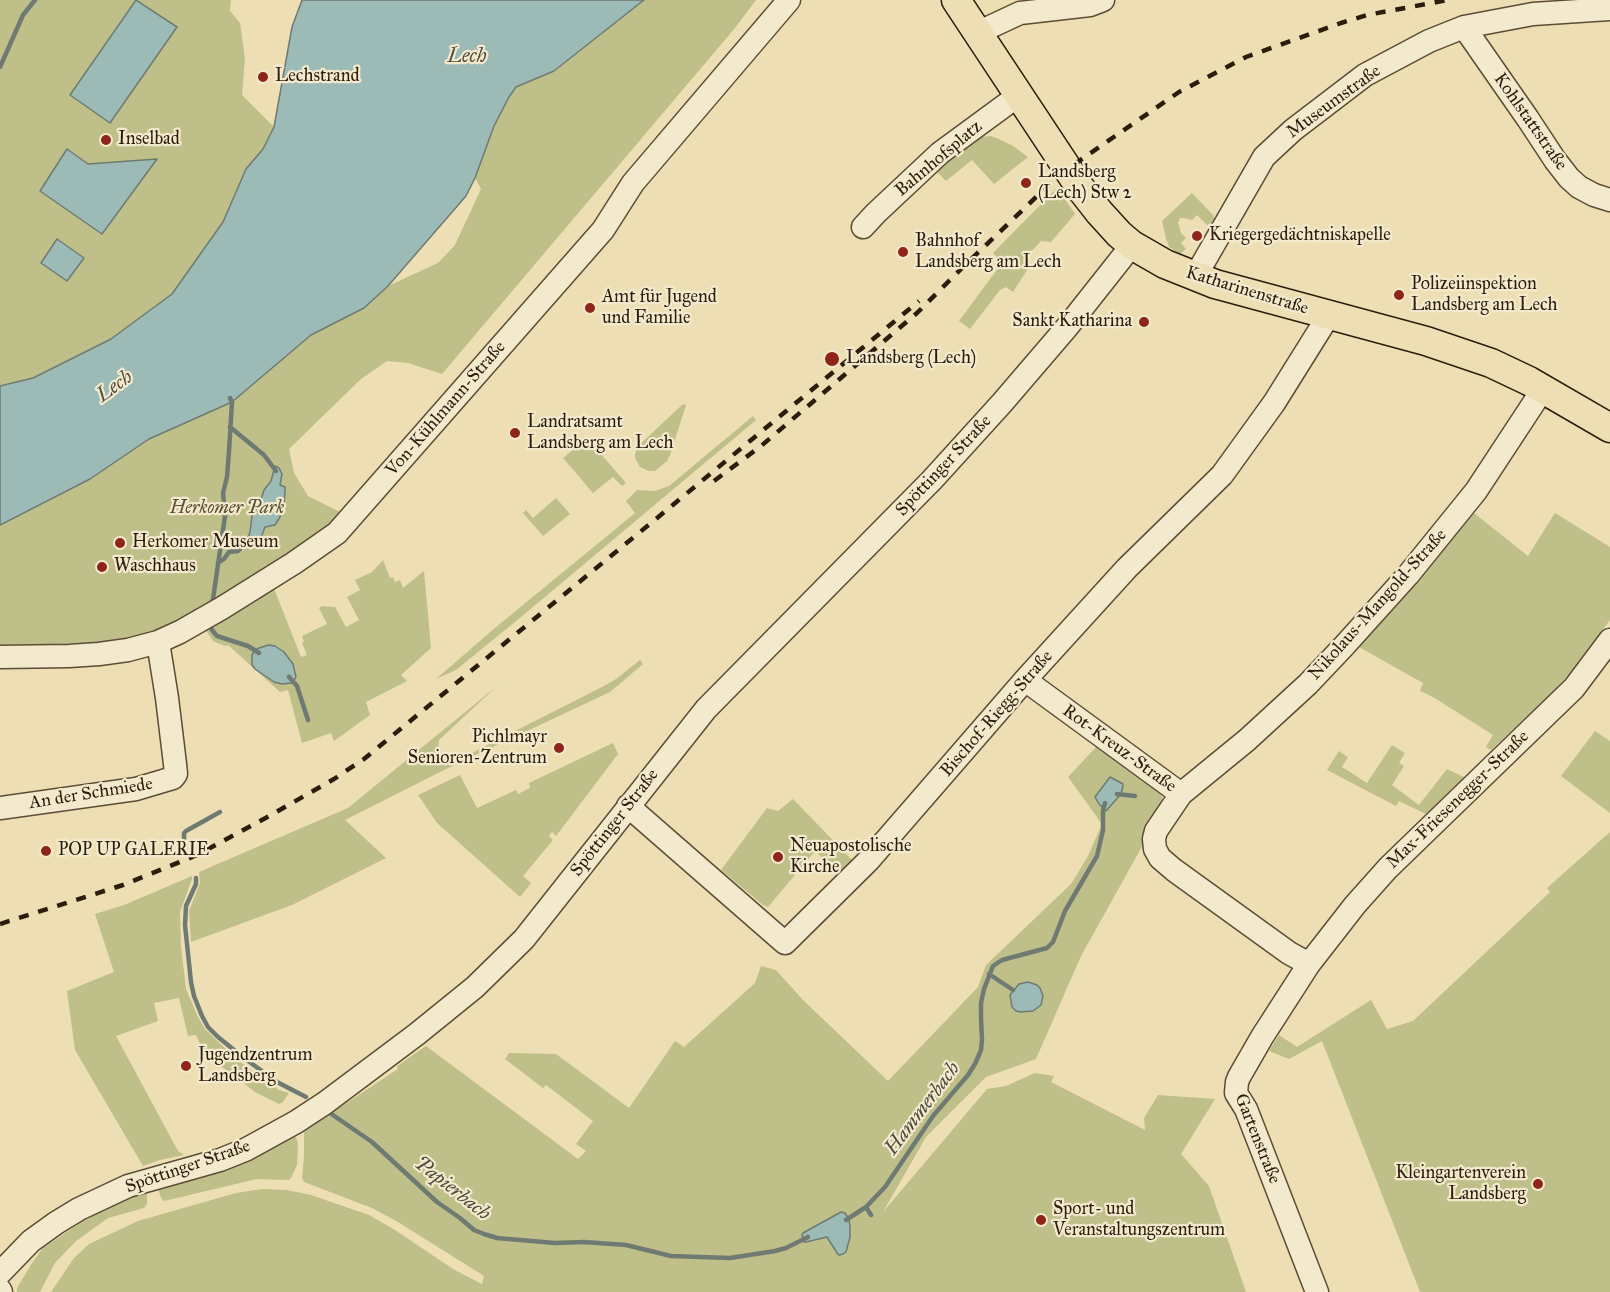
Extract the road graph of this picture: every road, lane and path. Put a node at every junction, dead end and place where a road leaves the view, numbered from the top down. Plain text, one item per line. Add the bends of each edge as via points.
1 (789, 0) edge
2 (956, 0) edge
3 (1103, 0) edge
4 (1610, 9) edge
5 (1464, 27) junction
6 (977, 33) junction
7 (1019, 95) junction
8 (1610, 200) edge
9 (863, 227) dead end
10 (1132, 245) junction
11 (1195, 277) junction
12 (1329, 315) junction
13 (1543, 389) junction
14 (1610, 428) edge
15 (1610, 640) edge
16 (158, 642) junction
17 (0, 657) edge
18 (1025, 680) junction
19 (1181, 794) junction
20 (628, 806) junction
21 (0, 808) edge
22 (1309, 964) junction
23 (0, 1273) edge
24 (1317, 1292) edge

1 - 16 street, Von-Kühlmann-Straße via 633,183 603,230 337,533 209,616
2 - 6 main road, Katharinenstraße
3 - 6 street via 1020,13
4 - 5 street, Museumstraße via 1533,14
5 - 8 street, Kohlstattstraße via 1569,178 1579,187
5 - 11 street, Museumstraße via 1365,75 1293,130 1264,157
6 - 7 main road, Katharinenstraße
7 - 9 street, Bahnhofsplatz via 940,153
7 - 10 main road, Katharinenstraße via 1081,189
10 - 11 main road, Katharinenstraße
10 - 20 street, Spöttinger Straße via 1002,403 926,486 706,709
11 - 12 main road, Katharinenstraße
12 - 13 main road, Katharinenstraße via 1432,342 1491,363
12 - 18 street, Bischof-Riegg-Straße via 1274,403 1222,475 1127,568
13 - 14 main road, Katharinenstraße
13 - 19 street, Nikolaus-Mangold-Straße via 1476,491 1344,646 1247,740
15 - 22 street, Max-Friesenegger-Straße via 1574,688 1388,868
16 - 17 street, Von-Kühlmann-Straße via 99,654
16 - 21 street, An der Schmiede via 176,774 170,780 136,789
18 - 19 street, Rot-Kreuz-Straße
18 - 20 street, Bischof-Riegg-Straße via 868,861 785,943
19 - 22 street, Rot-Kreuz-Straße via 1156,831 1155,849 1161,858
20 - 23 street, Spöttinger Straße via 524,939 475,987 325,1103 244,1150 128,1186 79,1209 31,1241
22 - 24 street, Gartenstraße via 1252,1053 1239,1077 1236,1093 1246,1109

